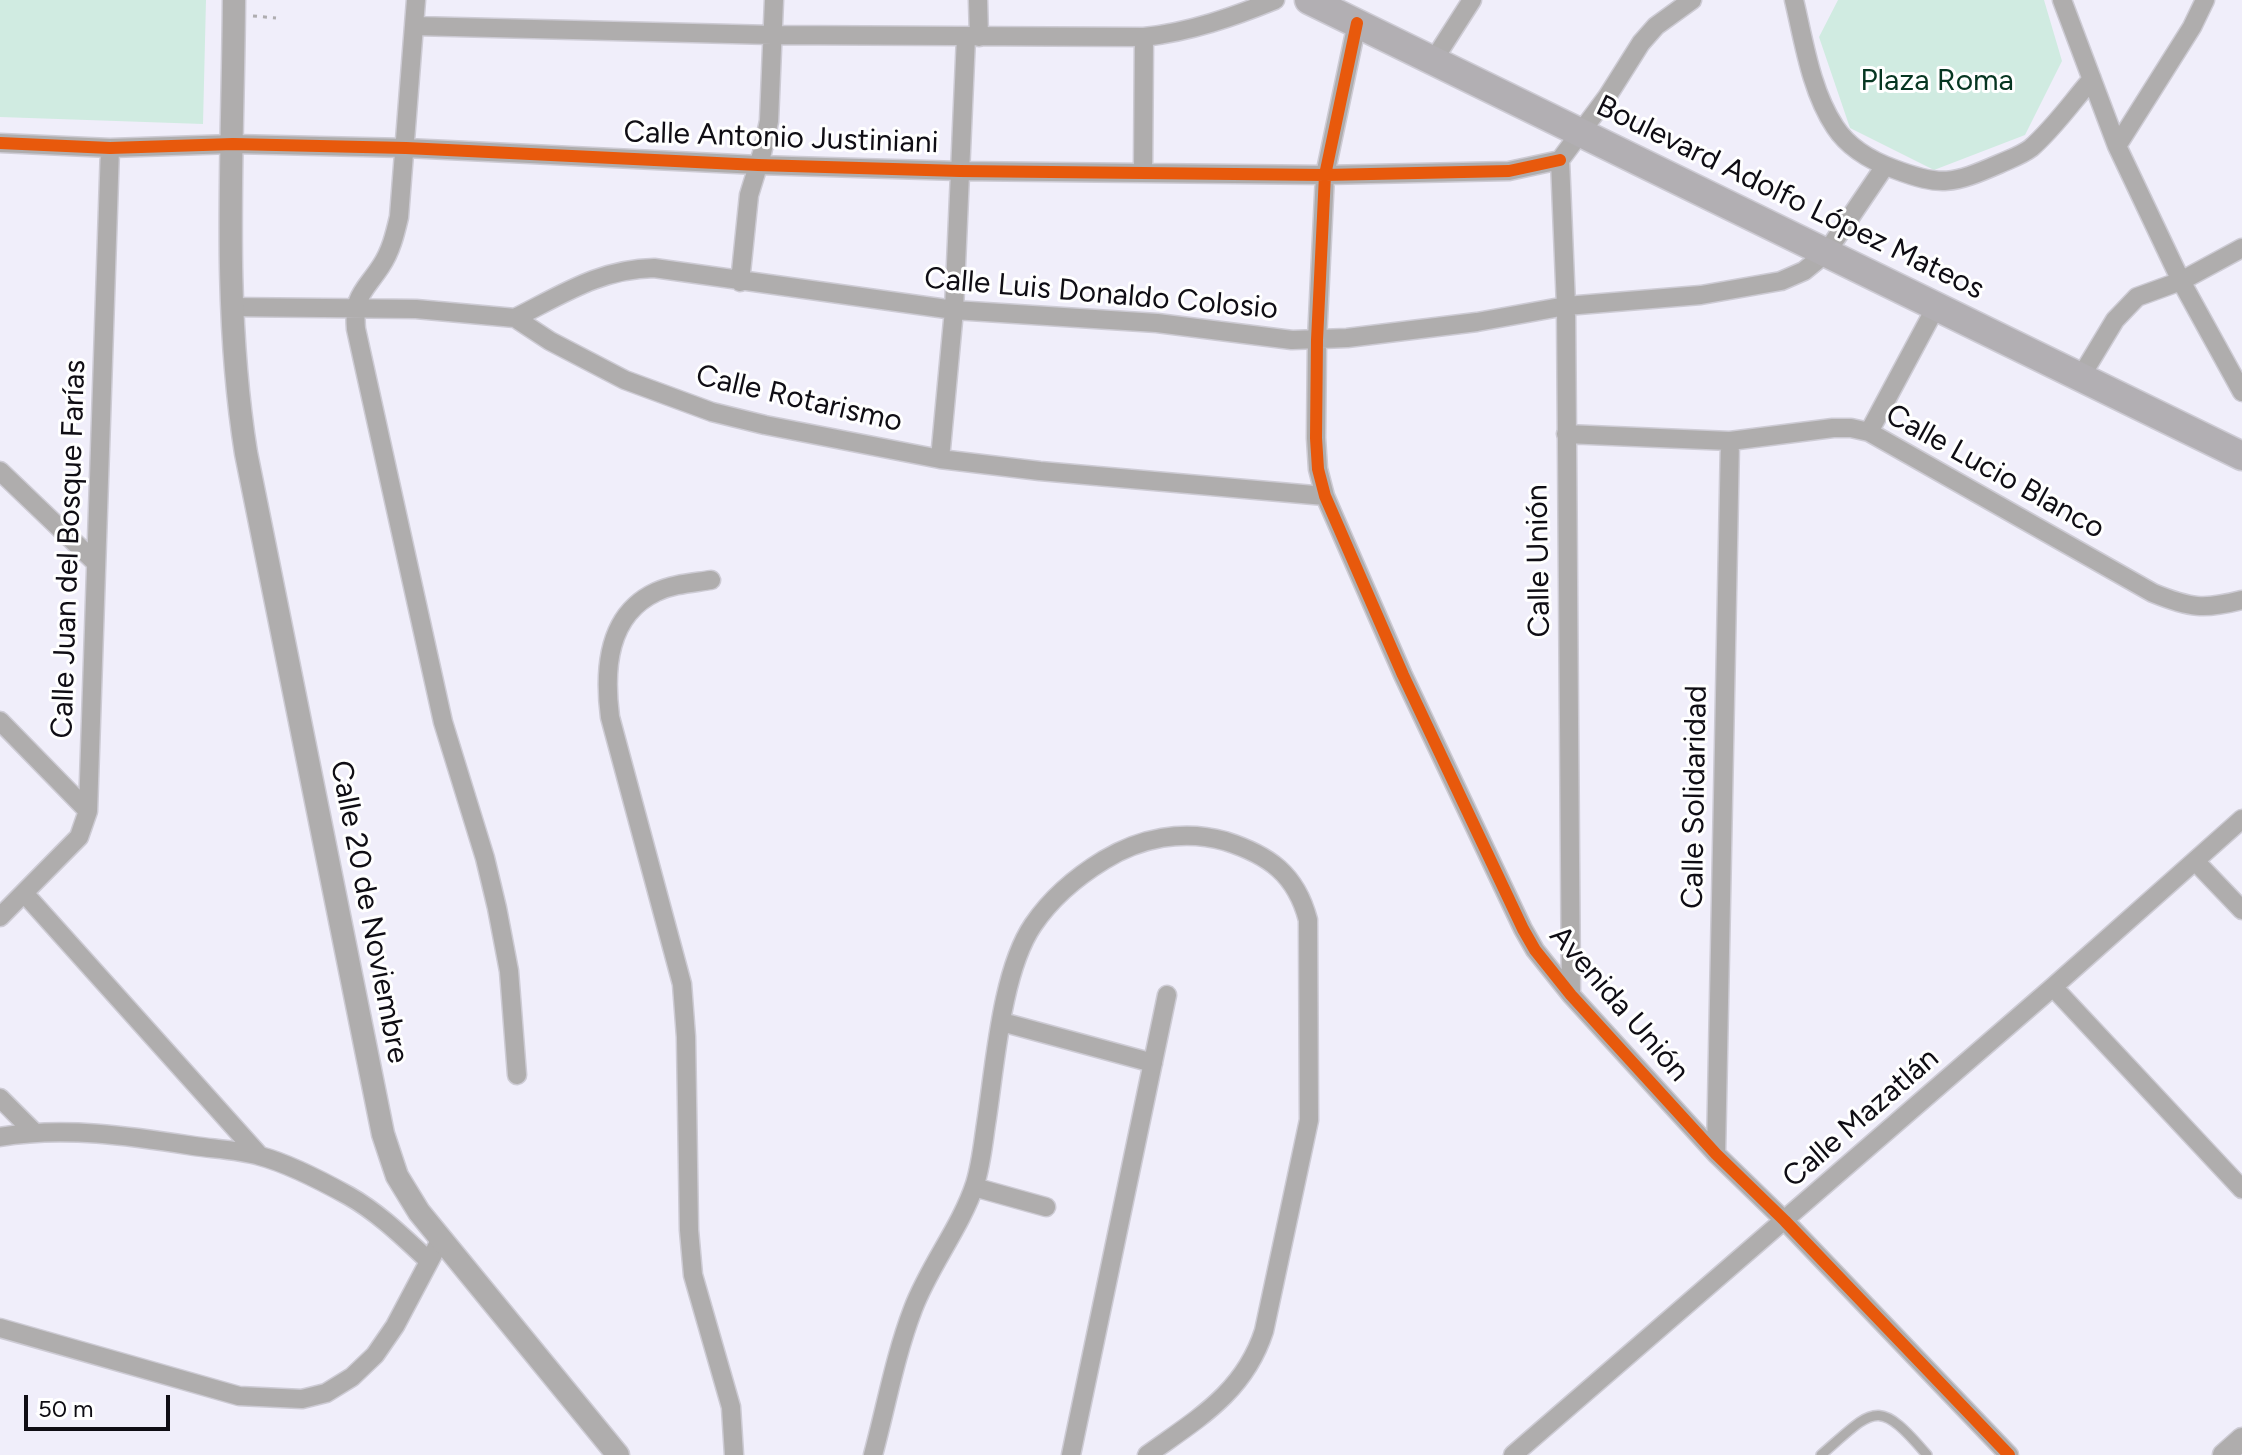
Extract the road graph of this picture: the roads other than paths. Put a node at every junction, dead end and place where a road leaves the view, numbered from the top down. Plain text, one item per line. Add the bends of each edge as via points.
1 (234, 0) edge
2 (416, 0) edge
3 (774, 0) edge
4 (978, 0) edge
5 (1275, 0) edge
6 (1309, 0) edge
7 (1472, 0) edge
8 (1692, 0) edge
9 (1794, 0) edge
10 (2062, 0) edge
11 (2205, 0) edge
12 (1357, 23) junction
13 (415, 26) junction
14 (772, 35) junction
15 (972, 37) junction
16 (1144, 37) junction
17 (1433, 61) junction
18 (2092, 79) junction
19 (1580, 135) junction
20 (0, 143) edge
21 (233, 144) junction
22 (2117, 146) junction
23 (110, 148) junction
24 (406, 148) junction
25 (1560, 160) junction
26 (758, 165) junction
27 (1885, 166) junction
28 (960, 171) junction
29 (1143, 172) junction
30 (1325, 175) junction
31 (2242, 248) edge
32 (1826, 253) junction
33 (2181, 281) junction
34 (740, 282) junction
35 (1937, 305) junction
36 (354, 306) junction
37 (1566, 306) junction
38 (231, 307) junction
39 (954, 310) junction
40 (515, 318) junction
41 (1317, 340) junction
42 (2080, 378) junction
43 (2242, 392) edge
44 (1869, 432) junction
45 (1566, 434) junction
46 (1730, 441) junction
47 (2242, 456) edge
48 (940, 459) junction
49 (0, 471) edge
50 (1325, 496) junction
51 (94, 561) junction
52 (711, 580) dead end
53 (2242, 600) edge
54 (0, 721) edge
55 (88, 811) junction
56 (2242, 819) edge
57 (2196, 862) junction
58 (24, 893) junction
59 (2242, 910) edge
60 (0, 917) edge
61 (2053, 987) junction
62 (1167, 995) dead end
63 (1571, 995) junction
64 (1002, 1022) junction
65 (1153, 1063) junction
66 (517, 1075) dead end
67 (0, 1098) edge
68 (33, 1131) junction
69 (0, 1137) edge
70 (1716, 1154) junction
71 (260, 1156) junction
72 (974, 1187) junction
73 (2242, 1189) edge
74 (1046, 1207) dead end
75 (1785, 1221) junction
76 (440, 1241) junction
77 (429, 1261) junction
78 (0, 1328) edge
79 (2242, 1439) edge
80 (618, 1455) edge
81 (734, 1455) edge
82 (873, 1455) edge
83 (1071, 1455) edge
84 (1147, 1455) edge
85 (1513, 1455) edge
86 (1821, 1455) edge
87 (1927, 1455) edge
88 (2009, 1455) edge
89 (2224, 1455) edge

1 - 21 street, Calle 20 de Noviembre
2 - 13 street
3 - 14 street
4 - 15 street
5 - 16 street via 1232,17
6 - 12 main road, Boulevard Adolfo López Mateos
7 - 17 street
8 - 19 street via 1641,43
9 - 27 street via 1806,53 1834,126 1856,149
10 - 18 street
11 - 22 street
12 - 17 main road, Boulevard Adolfo López Mateos
12 - 30 street, Avenida Unión
13 - 14 street
13 - 24 street
14 - 15 street
14 - 26 street via 769,121
15 - 16 street
15 - 28 street
16 - 29 street
17 - 19 main road, Boulevard Adolfo López Mateos
18 - 22 street
18 - 27 street via 2029,149 1963,180 1931,181
19 - 25 street
19 - 32 main road, Boulevard Adolfo López Mateos
20 - 23 street, Calle Antonio Justiniani
21 - 23 street, Calle Antonio Justiniani
21 - 24 street, Calle Antonio Justiniani
21 - 38 street, Calle 20 de Noviembre
22 - 33 street
23 - 51 street, Calle Juan del Bosque Farías
24 - 26 street, Calle Antonio Justiniani
24 - 36 street via 392,245
25 - 30 street, Calle Antonio Justiniani via 1509,171
25 - 37 street, Calle Unión
26 - 28 street, Calle Antonio Justiniani
26 - 34 street via 749,195
27 - 32 street
28 - 29 street, Calle Antonio Justiniani
28 - 39 street
29 - 30 street, Calle Antonio Justiniani
30 - 41 street, Avenida Unión
31 - 33 street
32 - 35 main road, Boulevard Adolfo López Mateos
32 - 37 street, Calle Luis Donaldo Colosio via 1804,271 1755,287
33 - 42 street via 2127,305
33 - 43 street
34 - 39 street, Calle Luis Donaldo Colosio
34 - 40 street, Calle Luis Donaldo Colosio via 691,272 626,269 599,276
35 - 42 main road, Boulevard Adolfo López Mateos
35 - 44 street
36 - 38 street, Calle Rotarismo
36 - 40 street, Calle Rotarismo
36 - 66 street via 443,722 497,908 509,971
37 - 41 street, Calle Luis Donaldo Colosio
37 - 45 street, Calle Unión
38 - 76 street, Calle 20 de Noviembre via 246,453 383,1134 397,1176
39 - 41 street, Calle Luis Donaldo Colosio
39 - 48 street
40 - 48 street, Calle Rotarismo via 625,380 712,412
41 - 50 street, Avenida Unión via 1316,438
42 - 47 main road, Boulevard Adolfo López Mateos
44 - 46 street, Calle Lucio Blanco via 1833,428
44 - 53 street, Calle Lucio Blanco via 2153,593 2184,606 2215,607
45 - 46 street, Calle Lucio Blanco
45 - 63 street, Calle Unión
46 - 70 street, Calle Solidaridad
48 - 50 street, Calle Rotarismo
49 - 51 street
50 - 63 street, Avenida Unión via 1523,929
51 - 55 street, Calle Juan del Bosque Farías
52 - 81 street via 654,592 631,610 609,653 606,684 610,717 682,984 693,1275 731,1407
54 - 55 street
55 - 58 street, Calle Juan del Bosque Farías via 79,837
56 - 57 street, Calle Mazatlán
57 - 59 street
57 - 61 street, Calle Mazatlán
58 - 60 street, Calle Juan del Bosque Farías
58 - 71 street
61 - 73 street
61 - 75 street, Calle Mazatlán
62 - 65 street
63 - 70 street, Avenida Unión
64 - 65 street
64 - 72 street
64 - 84 street via 1009,984 1031,927 1064,889 1125,847 1168,835 1242,846 1291,878 1303,898 1308,920 1309,1120 1264,1331 1241,1379
65 - 83 street
67 - 68 street
68 - 69 street
68 - 71 street via 145,1139
70 - 75 street, Avenida Unión
71 - 77 street via 351,1197
72 - 74 street
72 - 82 street via 913,1310
75 - 85 street, Calle Mazatlán
75 - 88 street, Avenida Unión
76 - 77 street
76 - 80 street, Calle 20 de Noviembre
77 - 78 street via 375,1355 326,1393 302,1399 239,1396
79 - 89 street
86 - 87 lane via 1875,1414 1890,1417

